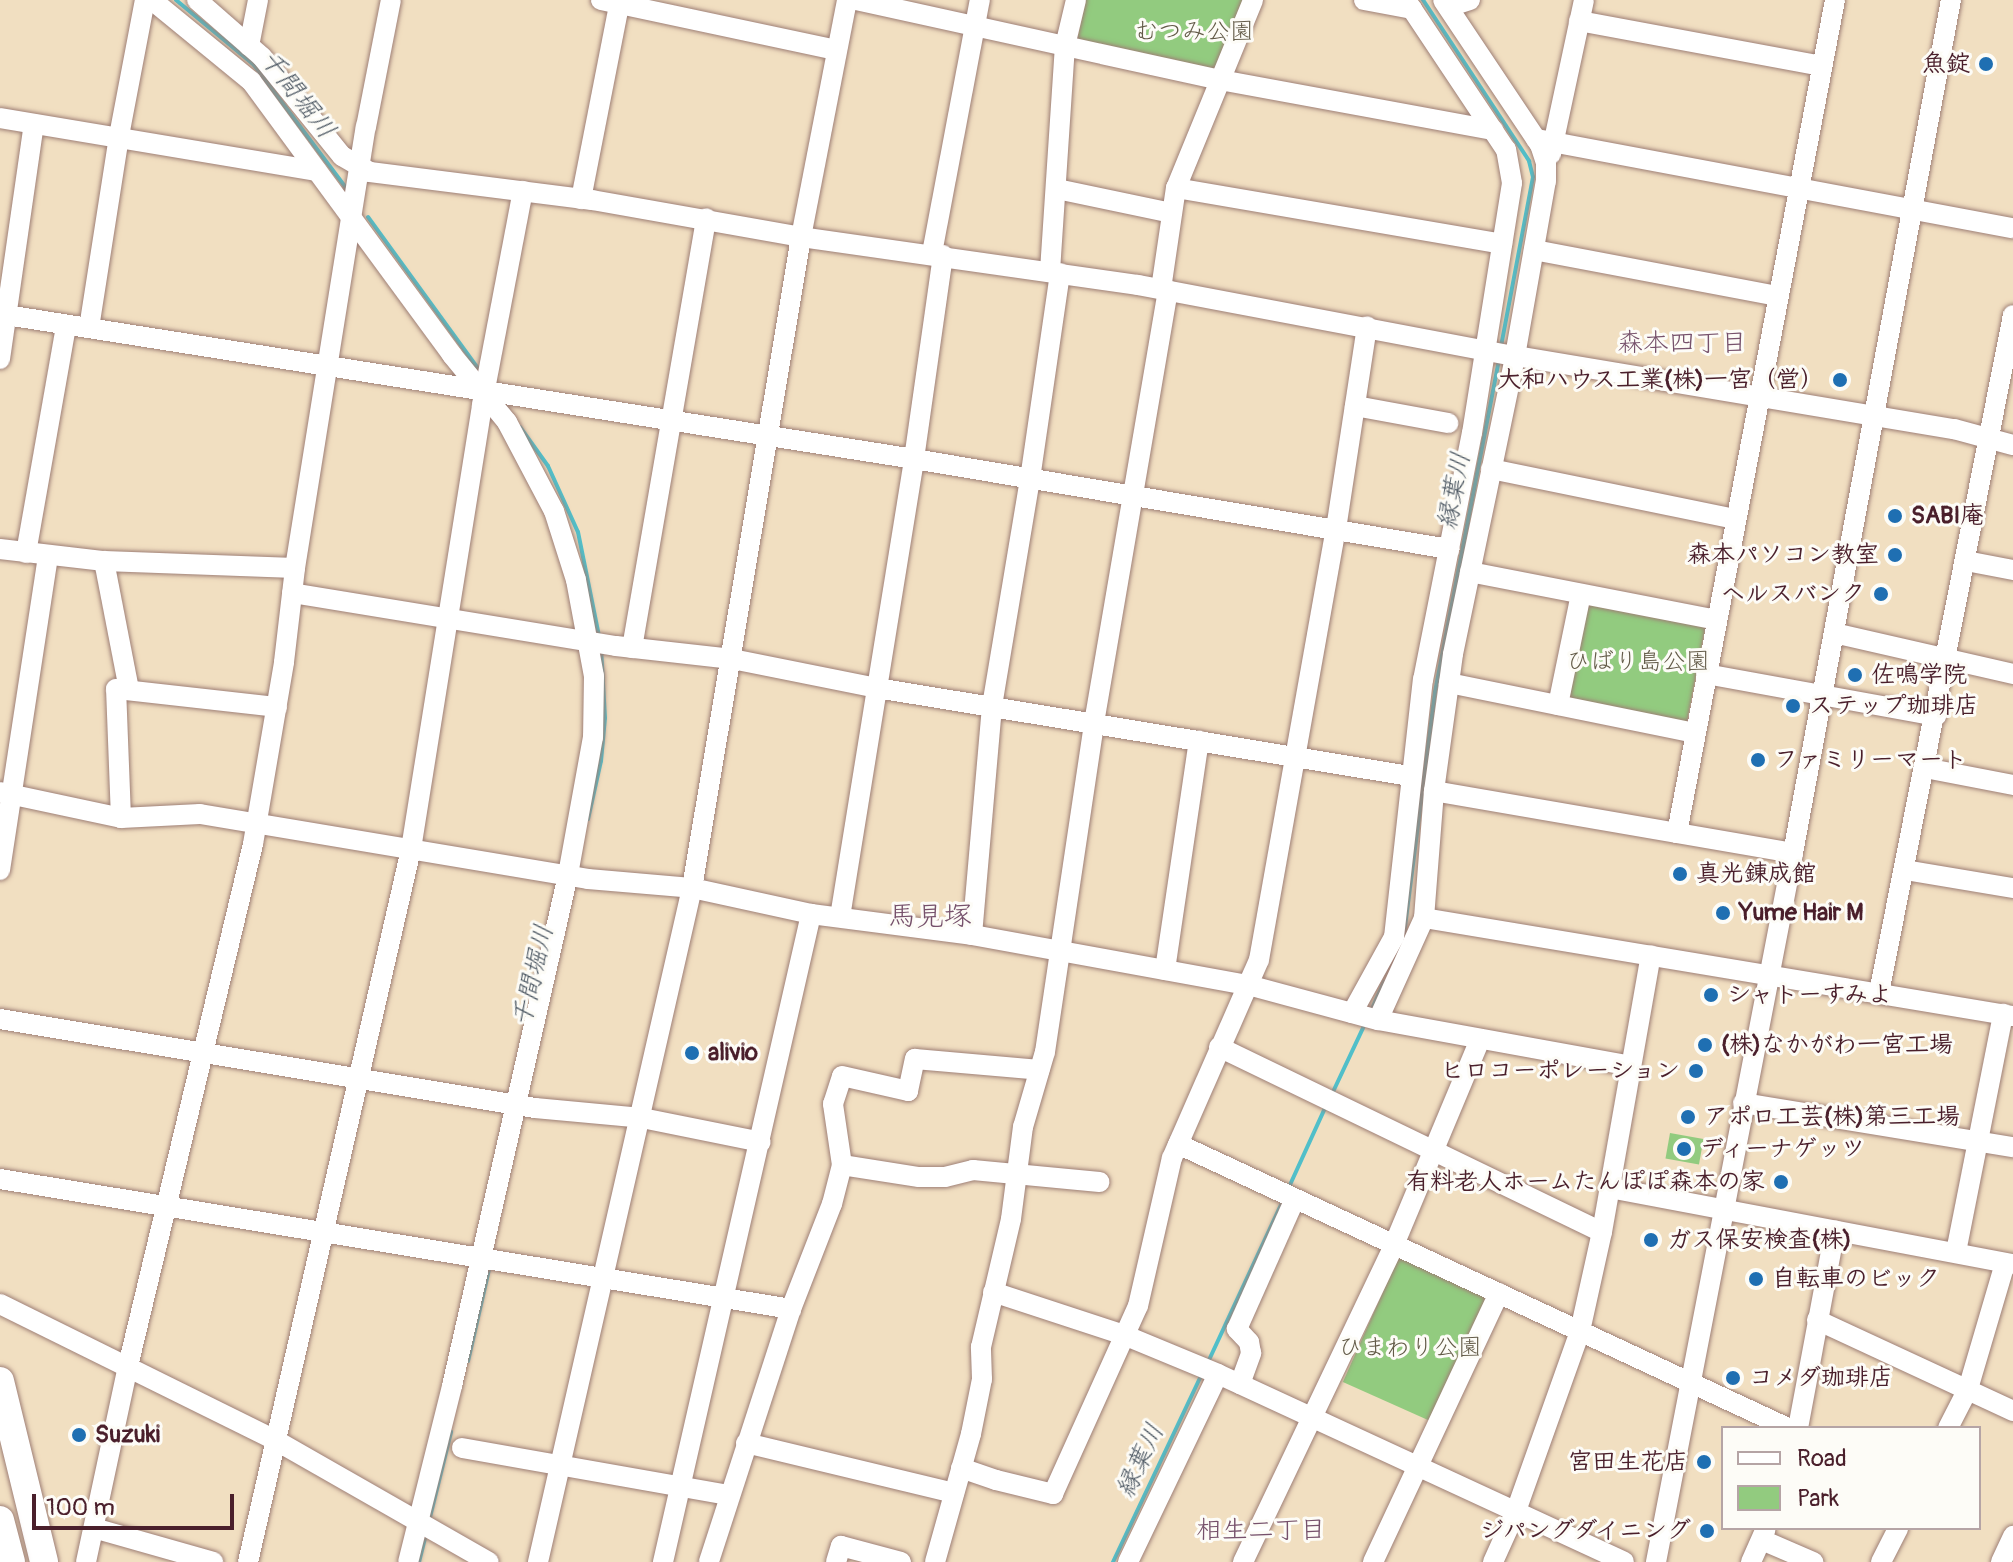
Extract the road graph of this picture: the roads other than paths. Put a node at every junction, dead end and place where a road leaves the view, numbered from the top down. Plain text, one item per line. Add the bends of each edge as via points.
1 (145, 0) edge
2 (152, 0) edge
3 (197, 0) edge
4 (258, 0) edge
5 (391, 0) edge
6 (847, 0) edge
7 (856, 0) edge
8 (980, 0) edge
9 (1076, 0) edge
10 (1253, 0) edge
11 (1364, 0) edge
12 (1470, 0) edge
13 (1584, 0) edge
14 (1835, 0) edge
15 (1951, 0) edge
16 (613, 1) edge
17 (1446, 3) edge
18 (1409, 4) edge
19 (1579, 21) junction
20 (975, 28) junction
21 (249, 46) junction
22 (1065, 46) junction
23 (837, 50) junction
24 (1821, 66) junction
25 (1220, 80) junction
26 (0, 118) edge
27 (34, 124) junction
28 (1493, 130) junction
29 (119, 136) junction
30 (1545, 141) junction
31 (360, 166) junction
32 (317, 171) junction
33 (1176, 188) junction
34 (1057, 189) junction
35 (1798, 189) junction
36 (523, 191) junction
37 (581, 199) junction
38 (1911, 209) junction
39 (1172, 213) junction
40 (706, 218) junction
41 (353, 220) junction
42 (2013, 228) edge
43 (801, 237) junction
44 (1502, 244) junction
45 (1534, 250) junction
46 (937, 254) junction
47 (1055, 272) junction
48 (1164, 290) junction
49 (1777, 296) junction
50 (3, 315) edge
51 (2013, 315) edge
52 (66, 325) junction
53 (1367, 326) junction
54 (89, 328) junction
55 (2010, 348) edge
56 (1487, 350) junction
57 (1513, 355) junction
58 (0, 359) edge
59 (330, 367) junction
60 (484, 394) junction
61 (1758, 394) junction
62 (1355, 406) junction
63 (1873, 415) junction
64 (669, 420) junction
65 (1448, 423) dead end
66 (768, 438) junction
67 (1991, 440) junction
68 (2013, 445) edge
69 (914, 459) junction
70 (1491, 469) junction
71 (1030, 479) junction
72 (1133, 496) junction
73 (1735, 519) junction
74 (1336, 529) junction
75 (0, 549) edge
76 (1449, 549) junction
77 (26, 553) junction
78 (48, 556) junction
79 (104, 561) junction
80 (1966, 561) junction
81 (295, 568) junction
82 (2013, 570) edge
83 (1470, 572) junction
84 (292, 593) junction
85 (1581, 594) junction
86 (447, 618) junction
87 (1716, 620) junction
88 (1834, 633) junction
89 (590, 642) junction
90 (624, 647) junction
91 (732, 659) junction
92 (1946, 661) junction
93 (1706, 674) junction
94 (2013, 674) edge
95 (1449, 683) junction
96 (877, 688) junction
97 (129, 690) junction
98 (1823, 694) junction
99 (1558, 705) junction
100 (992, 706) junction
101 (277, 707) junction
102 (1936, 716) junction
103 (1094, 723) junction
104 (1695, 733) junction
105 (1199, 741) junction
106 (1296, 755) junction
107 (1925, 768) junction
108 (1410, 776) junction
109 (2013, 785) edge
110 (1434, 791) junction
111 (6, 794) edge
112 (121, 818) junction
113 (257, 822) junction
114 (1677, 833) junction
115 (411, 849) junction
116 (1793, 853) junction
117 (0, 870) edge
118 (1905, 870) junction
119 (576, 877) junction
120 (692, 888) junction
121 (2013, 888) edge
122 (811, 914) junction
123 (840, 917) junction
124 (1424, 918) junction
125 (972, 935) junction
126 (1060, 953) junction
127 (1651, 955) junction
128 (1165, 970) junction
129 (1768, 975) junction
130 (1248, 985) junction
131 (1879, 993) junction
132 (1352, 1013) junction
133 (2008, 1015) edge
134 (0, 1019) edge
135 (1378, 1020) junction
136 (1480, 1039) junction
137 (1219, 1047) junction
138 (202, 1052) junction
139 (1631, 1066) junction
140 (1040, 1070) junction
141 (359, 1077) junction
142 (1743, 1103) junction
143 (523, 1106) junction
144 (642, 1118) junction
145 (761, 1142) junction
146 (1980, 1142) junction
147 (1178, 1144) junction
148 (2013, 1147) edge
149 (1432, 1150) junction
150 (842, 1165) junction
151 (1018, 1173) junction
152 (0, 1179) edge
153 (1099, 1182) dead end
154 (1610, 1188) junction
155 (1295, 1199) junction
156 (166, 1205) junction
157 (1723, 1210) junction
158 (324, 1230) junction
159 (1835, 1230) junction
160 (1602, 1232) junction
161 (1394, 1245) junction
162 (1956, 1252) junction
163 (488, 1259) junction
164 (2009, 1263) edge
165 (606, 1277) junction
166 (993, 1292) junction
167 (1499, 1293) junction
168 (722, 1295) junction
169 (0, 1304) edge
170 (791, 1309) junction
171 (1817, 1320) junction
172 (1580, 1331) junction
173 (1124, 1335) junction
174 (128, 1366) junction
175 (1218, 1374) junction
176 (0, 1381) edge
177 (1690, 1382) junction
178 (1240, 1384) junction
179 (1968, 1389) junction
180 (2013, 1411) edge
181 (1312, 1418) junction
182 (1784, 1426) edge
183 (1798, 1426) edge
184 (1949, 1426) edge
185 (275, 1440) junction
186 (746, 1443) junction
187 (462, 1448) dead end
188 (1417, 1466) junction
189 (560, 1468) junction
190 (961, 1468) junction
191 (679, 1486) junction
192 (954, 1493) junction
193 (729, 1495) junction
194 (1517, 1510) junction
195 (0, 1523) edge
196 (425, 1524) junction
197 (94, 1528) junction
198 (1897, 1530) edge
199 (1764, 1534) edge
200 (2013, 1536) edge
201 (0, 1538) edge
202 (45, 1561) edge
203 (8, 1562) edge
204 (86, 1562) edge
205 (213, 1562) edge
206 (248, 1562) edge
207 (408, 1562) edge
208 (489, 1562) edge
209 (538, 1562) edge
210 (663, 1562) edge
211 (709, 1562) edge
212 (836, 1562) edge
213 (901, 1562) edge
214 (935, 1562) edge
215 (1128, 1562) edge
216 (1243, 1562) edge
217 (1373, 1562) edge
218 (1493, 1562) edge
219 (1624, 1562) edge
220 (1656, 1562) edge
221 (1751, 1562) edge
222 (1813, 1562) edge
223 (1881, 1562) edge
224 (2001, 1562) edge

1 - 29 street
2 - 32 street via 251,81
3 - 21 street
4 - 21 street
5 - 31 street
6 - 23 street
7 - 20 street
8 - 20 street
9 - 22 street
10 - 25 street
11 - 18 street
12 - 17 street
13 - 19 street
14 - 24 street
15 - 38 street
16 - 23 street
16 - 37 street
17 - 30 street
18 - 28 street
19 - 24 street
19 - 30 street
20 - 22 street
20 - 46 street
21 - 31 street via 342,156
22 - 25 street
22 - 34 street
23 - 43 street
24 - 35 street
25 - 28 street
25 - 33 street
26 - 27 street
27 - 29 street
27 - 50 street
28 - 44 street via 1512,167
29 - 32 street
29 - 54 street
30 - 35 street
30 - 45 street via 1546,181
31 - 36 street via 370,172
31 - 41 street
32 - 41 street
33 - 39 street
33 - 44 street
34 - 39 street
34 - 47 street
35 - 38 street
35 - 49 street
36 - 37 street
36 - 60 street
37 - 40 street
38 - 42 street
38 - 63 street
39 - 48 street
40 - 43 street
40 - 64 street
41 - 59 street
41 - 60 street
43 - 46 street
43 - 66 street
44 - 56 street
45 - 49 street
45 - 57 street
46 - 47 street
46 - 69 street
47 - 48 street
47 - 71 street
48 - 53 street
48 - 72 street
49 - 61 street
50 - 52 street
50 - 58 street
51 - 55 street
52 - 54 street
52 - 77 street
53 - 56 street
53 - 62 street
54 - 59 street
55 - 67 street
56 - 57 street
56 - 76 street
57 - 61 street
57 - 70 street
59 - 60 street
59 - 81 street
60 - 64 street
60 - 86 street
60 - 89 street via 507,422 554,511
61 - 63 street
61 - 73 street
62 - 65 street
62 - 74 street
63 - 67 street
63 - 88 street
64 - 66 street
64 - 90 street
66 - 69 street
66 - 91 street
67 - 68 street
67 - 80 street
69 - 71 street
69 - 96 street
70 - 73 street
70 - 83 street
71 - 72 street
71 - 100 street
72 - 74 street
72 - 103 street
73 - 87 street
74 - 76 street
74 - 106 street
75 - 77 street
76 - 108 street
77 - 78 street
78 - 79 street
78 - 111 street
79 - 81 street
79 - 97 street
80 - 82 street
80 - 92 street
81 - 84 street
83 - 85 street
83 - 95 street
84 - 86 street
84 - 101 street
85 - 87 street
85 - 99 street
86 - 89 street
86 - 115 street
87 - 93 street
88 - 92 street
88 - 98 street
89 - 90 street
89 - 119 street via 596,709
90 - 91 street
91 - 96 street
91 - 120 street
92 - 94 street
92 - 102 street
93 - 98 street
93 - 104 street
95 - 99 street
95 - 110 street
96 - 100 street
96 - 123 street
97 - 101 street
97 - 112 street via 116,689
98 - 102 street
98 - 116 street
99 - 104 street
100 - 103 street
100 - 125 street
101 - 113 street
102 - 107 street
103 - 105 street
103 - 126 street
104 - 114 street
105 - 106 street
105 - 128 street
106 - 108 street
106 - 130 street via 1259,960
107 - 109 street
107 - 118 street
108 - 132 street via 1394,937
110 - 114 street
110 - 124 street
111 - 112 street
111 - 117 street
112 - 113 street via 200,814
113 - 115 street
113 - 138 street
114 - 116 street
115 - 119 street
115 - 141 street
116 - 129 street
118 - 121 street
118 - 131 street
119 - 120 street
119 - 143 street
120 - 122 street
120 - 144 street
122 - 123 street
122 - 145 street
123 - 125 street
124 - 127 street
124 - 135 street
125 - 126 street
126 - 128 street
126 - 140 street
127 - 129 street
127 - 139 street
128 - 130 street
129 - 131 street
129 - 142 street
130 - 132 street
130 - 137 street
131 - 133 street
132 - 135 street
133 - 146 street
134 - 138 street
135 - 136 street
136 - 139 street
136 - 149 street
137 - 147 street
137 - 149 street
138 - 141 street
138 - 156 street
139 - 154 street
140 - 150 street via 915,1059 908,1091 842,1076 833,1104
140 - 151 street via 1023,1127
141 - 143 street
141 - 158 street
142 - 146 street
142 - 157 street
143 - 144 street
143 - 163 street
144 - 145 street
144 - 165 street
145 - 168 street
146 - 148 street
146 - 162 street
147 - 155 street
147 - 173 street via 1138,1306
149 - 160 street
149 - 161 street
150 - 151 street via 919,1177 973,1170
150 - 170 street
151 - 153 street
151 - 166 street
152 - 156 street
154 - 157 street
154 - 160 street
155 - 161 street
155 - 178 street via 1237,1329 1251,1353
156 - 158 street
156 - 174 street
157 - 159 street
157 - 177 street
158 - 163 street
158 - 185 street
159 - 162 street
159 - 171 street
160 - 172 street
161 - 167 street
161 - 181 street
162 - 164 street
163 - 165 street
163 - 196 street
164 - 179 street
165 - 168 street
165 - 189 street
166 - 173 street
166 - 190 street via 981,1347 982,1379
167 - 172 street
167 - 188 street
168 - 170 street
168 - 191 street
169 - 174 street
170 - 186 street
171 - 179 street
171 - 183 street
172 - 177 street
172 - 194 street
173 - 175 street
173 - 190 street via 1053,1494
174 - 185 street
174 - 197 street
175 - 178 street
175 - 215 street
176 - 202 highway
177 - 182 street
177 - 220 street
178 - 181 street
179 - 180 street
179 - 184 street
181 - 188 street
181 - 216 street
185 - 196 street
185 - 206 street
186 - 192 street
186 - 193 street
187 - 189 street
188 - 194 street
188 - 217 street
189 - 191 street
189 - 209 street
190 - 192 street
191 - 193 street
191 - 210 street
192 - 214 street
193 - 211 street
194 - 218 street
194 - 219 street
195 - 202 street
195 - 203 highway, bridge
196 - 207 street
196 - 208 street
197 - 204 street
197 - 205 street
198 - 223 street
199 - 221 street
199 - 222 street
200 - 224 street
201 - 203 highway
212 - 213 street via 841,1546

